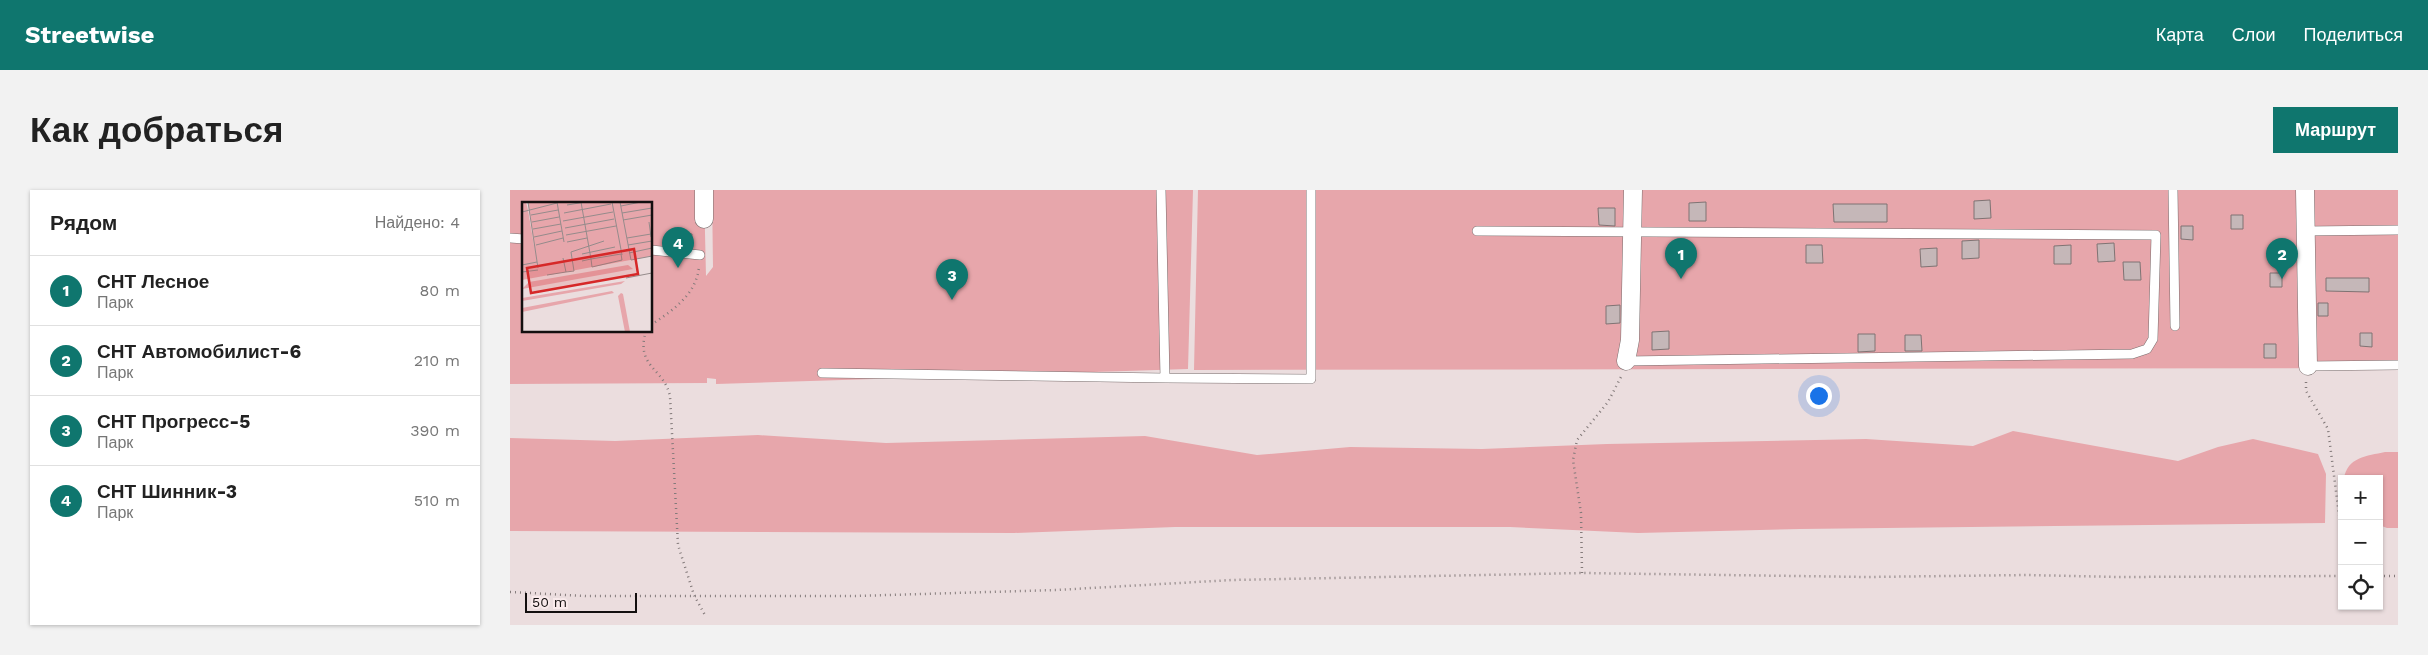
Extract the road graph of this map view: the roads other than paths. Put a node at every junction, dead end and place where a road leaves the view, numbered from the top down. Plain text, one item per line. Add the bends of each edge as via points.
1 (704, 190) edge
2 (1161, 190) edge
3 (1311, 190) edge
4 (1633, 190) edge
5 (2172, 190) edge
6 (2305, 190) edge
7 (704, 219) dead end
8 (2398, 230) edge
9 (1477, 231) dead end
10 (2305, 231) junction
11 (1633, 232) junction
12 (652, 250) edge
13 (700, 255) road end
14 (2175, 326) dead end
15 (1626, 362) joint
16 (2398, 365) edge
17 (2308, 366) joint
18 (822, 373) dead end
19 (1165, 378) junction

1 - 7 street
2 - 19 lane
3 - 19 lane via 1311,379
4 - 11 street
5 - 14 lane
6 - 10 street
8 - 10 lane
9 - 11 lane
10 - 17 street
11 - 15 street via 1630,340
11 - 15 lane via 2156,235 2154,339 2147,349 2132,354
12 - 13 lane
16 - 17 lane
18 - 19 lane

